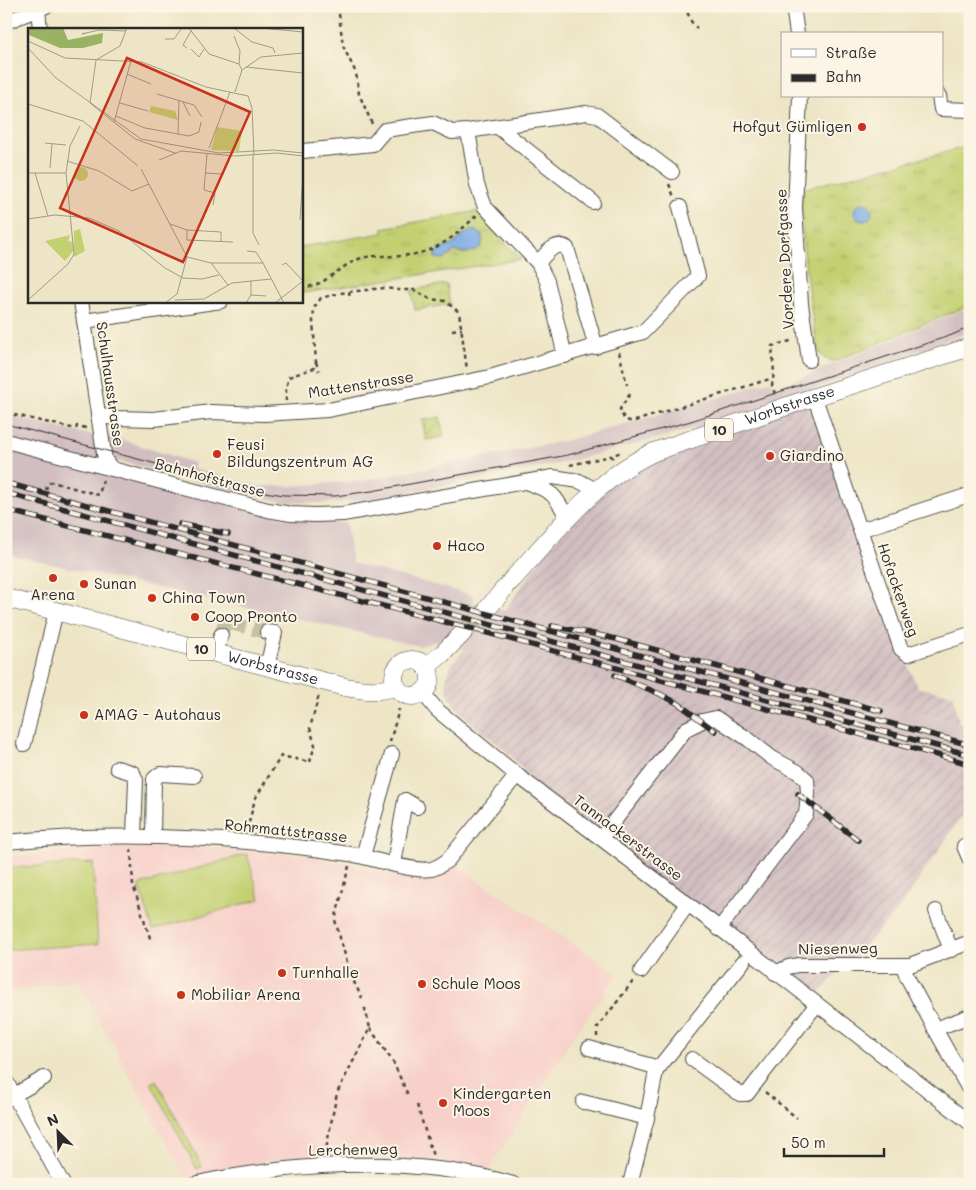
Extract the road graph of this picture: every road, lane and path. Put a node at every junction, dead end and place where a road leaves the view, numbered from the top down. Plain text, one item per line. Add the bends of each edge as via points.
1 (338, 6) edge
2 (683, 6) edge
3 (793, 6) edge
4 (42, 8) edge
5 (6, 22) edge
6 (40, 28) edge
7 (697, 28) dead end
8 (797, 32) edge
9 (800, 98) edge
10 (939, 98) edge
11 (970, 110) edge
12 (498, 127) junction
13 (468, 131) junction
14 (378, 138) junction
15 (303, 152) dead end
16 (670, 177) joint
17 (670, 192) dead end
18 (593, 202) dead end
19 (485, 207) junction
20 (680, 207) dead end
21 (538, 263) junction
22 (302, 289) edge
23 (349, 292) junction
24 (350, 300) dead end
25 (81, 302) edge
26 (213, 302) edge
27 (84, 322) junction
28 (462, 329) junction
29 (452, 330) dead end
30 (806, 337) junction
31 (616, 341) junction
32 (596, 347) junction
33 (970, 347) edge
34 (566, 356) junction
35 (809, 360) dead end
36 (316, 362) junction
37 (318, 370) dead end
38 (773, 378) junction
39 (468, 382) junction
40 (627, 385) dead end
41 (630, 394) dead end
42 (776, 398) dead end
43 (815, 398) junction
44 (6, 412) edge
45 (286, 413) junction
46 (98, 416) junction
47 (100, 431) junction
48 (6, 441) edge
49 (112, 469) junction
50 (527, 482) junction
51 (46, 490) dead end
52 (596, 490) junction
53 (969, 495) edge
54 (568, 519) junction
55 (860, 530) junction
56 (6, 598) edge
57 (488, 608) tunnel mouth
58 (56, 611) junction
59 (267, 632) dead end
60 (463, 633) tunnel mouth
61 (970, 634) edge
62 (221, 635) tunnel mouth
63 (216, 653) junction
64 (267, 666) junction
65 (426, 667) junction
66 (323, 681) junction
67 (396, 686) junction
68 (423, 693) junction
69 (399, 709) dead end
70 (24, 744) dead end
71 (392, 754) joint
72 (118, 768) dead end
73 (517, 775) junction
74 (194, 776) dead end
75 (416, 807) dead end
76 (134, 835) junction
77 (153, 835) junction
78 (601, 838) junction
79 (6, 842) edge
80 (244, 842) junction
81 (964, 846) dead end
82 (358, 855) junction
83 (970, 860) edge
84 (394, 864) junction
85 (688, 904) junction
86 (936, 911) dead end
87 (719, 929) junction
88 (151, 941) dead end
89 (970, 942) edge
90 (951, 950) junction
91 (743, 962) dead end
92 (903, 965) junction
93 (641, 971) joint
94 (776, 973) junction
95 (362, 998) dead end
96 (817, 1004) junction
97 (364, 1005) dead end
98 (970, 1016) edge
99 (370, 1028) junction
100 (935, 1029) junction
101 (590, 1048) dead end
102 (609, 1054) junction
103 (692, 1059) dead end
104 (656, 1071) junction
105 (44, 1078) dead end
106 (6, 1081) edge
107 (755, 1084) junction
108 (970, 1092) edge
109 (409, 1096) dead end
110 (10, 1097) edge
111 (583, 1102) dead end
112 (417, 1104) dead end
113 (647, 1118) junction
114 (797, 1118) dead end
115 (970, 1123) edge
116 (322, 1165) junction
117 (437, 1168) junction
118 (63, 1184) edge
119 (194, 1184) edge
120 (513, 1184) edge
121 (630, 1184) edge

1 - 14 path via 343,46 356,73 359,94
2 - 7 path
3 - 8 street
4 - 5 street
4 - 6 street
9 - 30 street, Vordere Dorfgasse via 795,208
10 - 11 street via 941,109
12 - 13 street
12 - 16 street via 586,113 597,116
12 - 18 street
13 - 14 street via 452,132 433,123 385,130
13 - 19 street via 477,185
14 - 15 street via 373,144
16 - 17 path
19 - 21 street
19 - 22 path via 454,237 438,246 420,254 371,255 356,260 318,284
20 - 31 street, Mattenstrasse via 698,276 643,332
21 - 32 street via 557,246 568,248
21 - 34 street via 547,281
23 - 24 path
23 - 28 path via 384,288 414,290 430,299 445,301 458,312
23 - 36 path via 321,298 314,308
25 - 27 street, Schulhausstrasse
26 - 27 street
27 - 46 street, Schulhausstrasse
28 - 29 path
28 - 39 path
30 - 35 street, Vordere Dorfgasse
30 - 38 path via 772,346
31 - 32 street, Mattenstrasse
31 - 40 path
32 - 34 street, Mattenstrasse
33 - 43 main road, Worbstrasse / 10
34 - 39 street, Mattenstrasse
36 - 37 path
36 - 45 path via 314,368 289,377
38 - 41 path via 635,421 624,419 620,409
38 - 42 path
39 - 45 street, Mattenstrasse via 328,410
43 - 52 main road, Worbstrasse / 10 via 654,452 635,461
43 - 55 street, Hofackerweg
44 - 47 path via 76,429 78,426
45 - 46 street, Mattenstrasse via 211,412 154,419
46 - 47 street, Schulhausstrasse
47 - 49 street, Schulhausstrasse via 105,460
48 - 49 street, Bahnhofstrasse
49 - 50 street, Bahnhofstrasse via 268,510 315,516
49 - 51 path via 105,476 99,495 52,482 48,483
50 - 52 street, Bahnhofstrasse via 561,477
50 - 54 street via 552,493
52 - 54 main road, Worbstrasse / 10
53 - 55 street, Hofackerweg
54 - 57 main road, Worbstrasse / 10
55 - 61 street, Hofackerweg via 901,649 908,654
56 - 58 main road, Worbstrasse / 10
58 - 63 main road, Worbstrasse / 10
58 - 70 street
59 - 64 street via 275,633
60 - 65 main road
62 - 63 street
63 - 64 main road, Worbstrasse / 10
64 - 66 main road, Worbstrasse / 10
65 - 67 main road via 414,660 404,662 396,670
65 - 68 main road via 430,684
66 - 67 main road, Worbstrasse / 10 via 371,691
66 - 80 path via 310,728 315,745 310,762 281,756 255,799
67 - 68 main road via 398,691 408,696
68 - 73 street, Tannackerstrasse via 436,710
69 - 71 path via 390,745
71 - 82 street
72 - 76 street via 133,773 136,780
73 - 78 street, Tannackerstrasse
73 - 84 street, Rohrmattstrasse via 448,860 439,866 420,870
74 - 77 street via 160,774 154,779
75 - 84 street via 406,800
76 - 77 street, Rohrmattstrasse
76 - 79 street, Rohrmattstrasse
76 - 88 path via 131,846 133,886
77 - 80 street, Rohrmattstrasse
78 - 85 street, Tannackerstrasse
78 - 87 street via 686,730 702,721 716,718 772,758 798,772 807,780 806,814
80 - 82 street, Rohrmattstrasse
81 - 83 street
82 - 84 street, Rohrmattstrasse
82 - 95 path via 335,920 351,976
85 - 87 street, Tannackerstrasse
85 - 93 street
86 - 90 street
87 - 94 street, Tannackerstrasse
89 - 90 street, Niesenweg
90 - 92 street, Niesenweg via 919,963
91 - 104 street
92 - 94 street, Niesenweg via 798,965
92 - 100 street
93 - 102 path via 597,1028 596,1043 610,1048
94 - 96 street, Tannackerstrasse
96 - 107 street
96 - 115 street, Tannackerstrasse
97 - 99 path
98 - 100 street
99 - 109 path via 393,1062
99 - 116 path via 337,1093
100 - 108 street
101 - 102 street
102 - 104 street via 652,1066
103 - 107 street via 740,1094 747,1094
104 - 113 street
105 - 110 street
106 - 110 street
107 - 114 path
110 - 118 street
111 - 113 street
112 - 117 path
113 - 121 street
116 - 117 street, Lerchenweg
116 - 119 street, Lerchenweg via 223,1177
117 - 120 street, Lerchenweg

